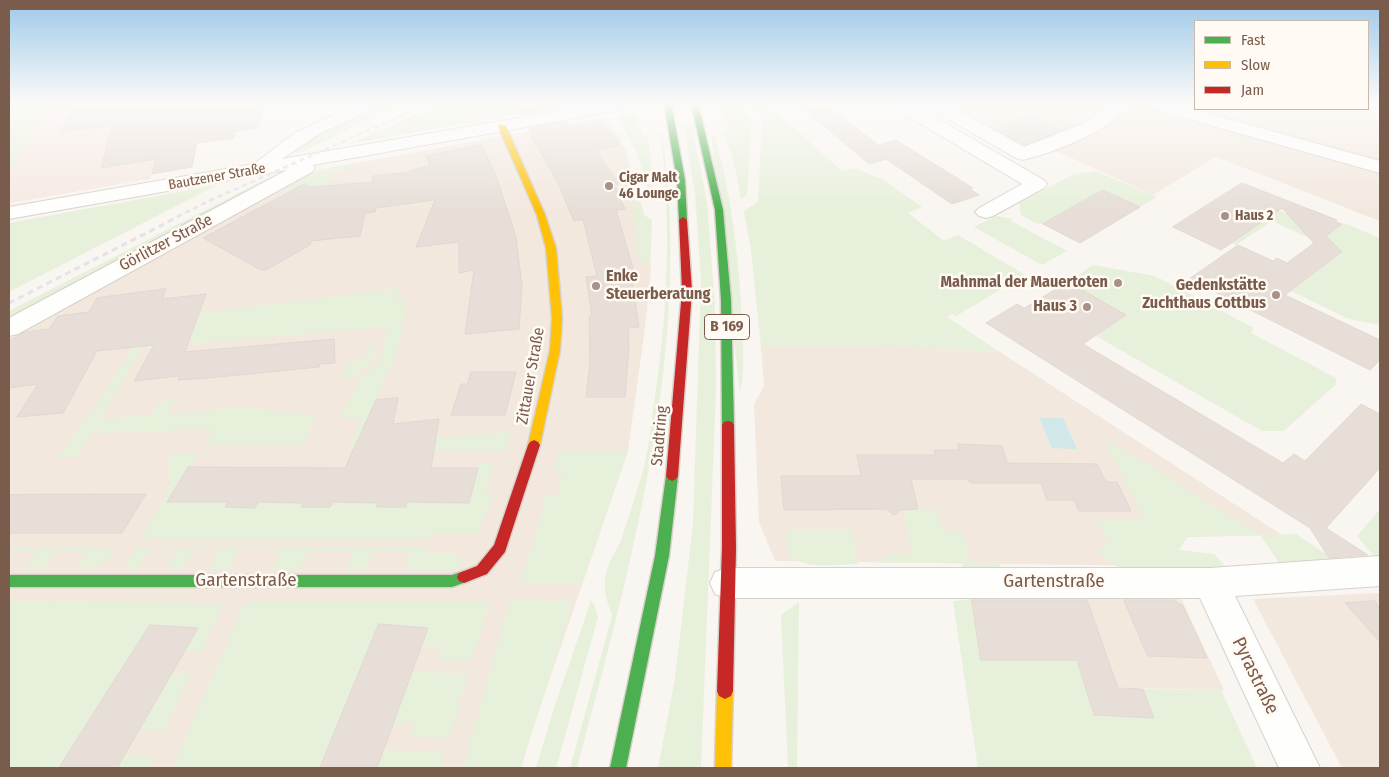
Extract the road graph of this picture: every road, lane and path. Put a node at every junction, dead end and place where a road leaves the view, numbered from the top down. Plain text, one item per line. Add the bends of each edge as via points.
1 (295, 139) edge
2 (428, 139) edge
3 (508, 139) edge
4 (674, 139) edge
5 (703, 139) edge
6 (960, 139) edge
7 (997, 139) edge
8 (1062, 139) edge
9 (1281, 139) edge
10 (324, 158) junction
11 (1380, 167) edge
12 (260, 169) junction
13 (986, 212) dead end
14 (9, 213) edge
15 (9, 328) edge
16 (482, 570) joint
17 (1380, 571) edge
18 (9, 581) edge
19 (727, 583) junction
20 (1210, 583) junction
21 (618, 768) edge
22 (723, 768) edge
23 (1300, 768) edge

1 - 12 street
2 - 10 street, Bautzener Straße
3 - 16 main road, Zittauer Straße via 545,224 551,248 557,318 552,363 530,459 500,548
4 - 21 main road, Stadtring / B 169 via 681,180 687,292 676,442 662,556
5 - 19 main road, B 169 via 719,210 726,300
6 - 13 street via 1037,184
7 - 8 street via 1023,154
9 - 11 street
10 - 12 street, Bautzener Straße
10 - 15 street, Görlitzer Straße
12 - 14 street, Bautzener Straße
16 - 18 main road, Gartenstraße via 452,582
17 - 20 street, Gartenstraße
19 - 20 street, Gartenstraße
19 - 22 main road
20 - 23 street, Pyrastraße

